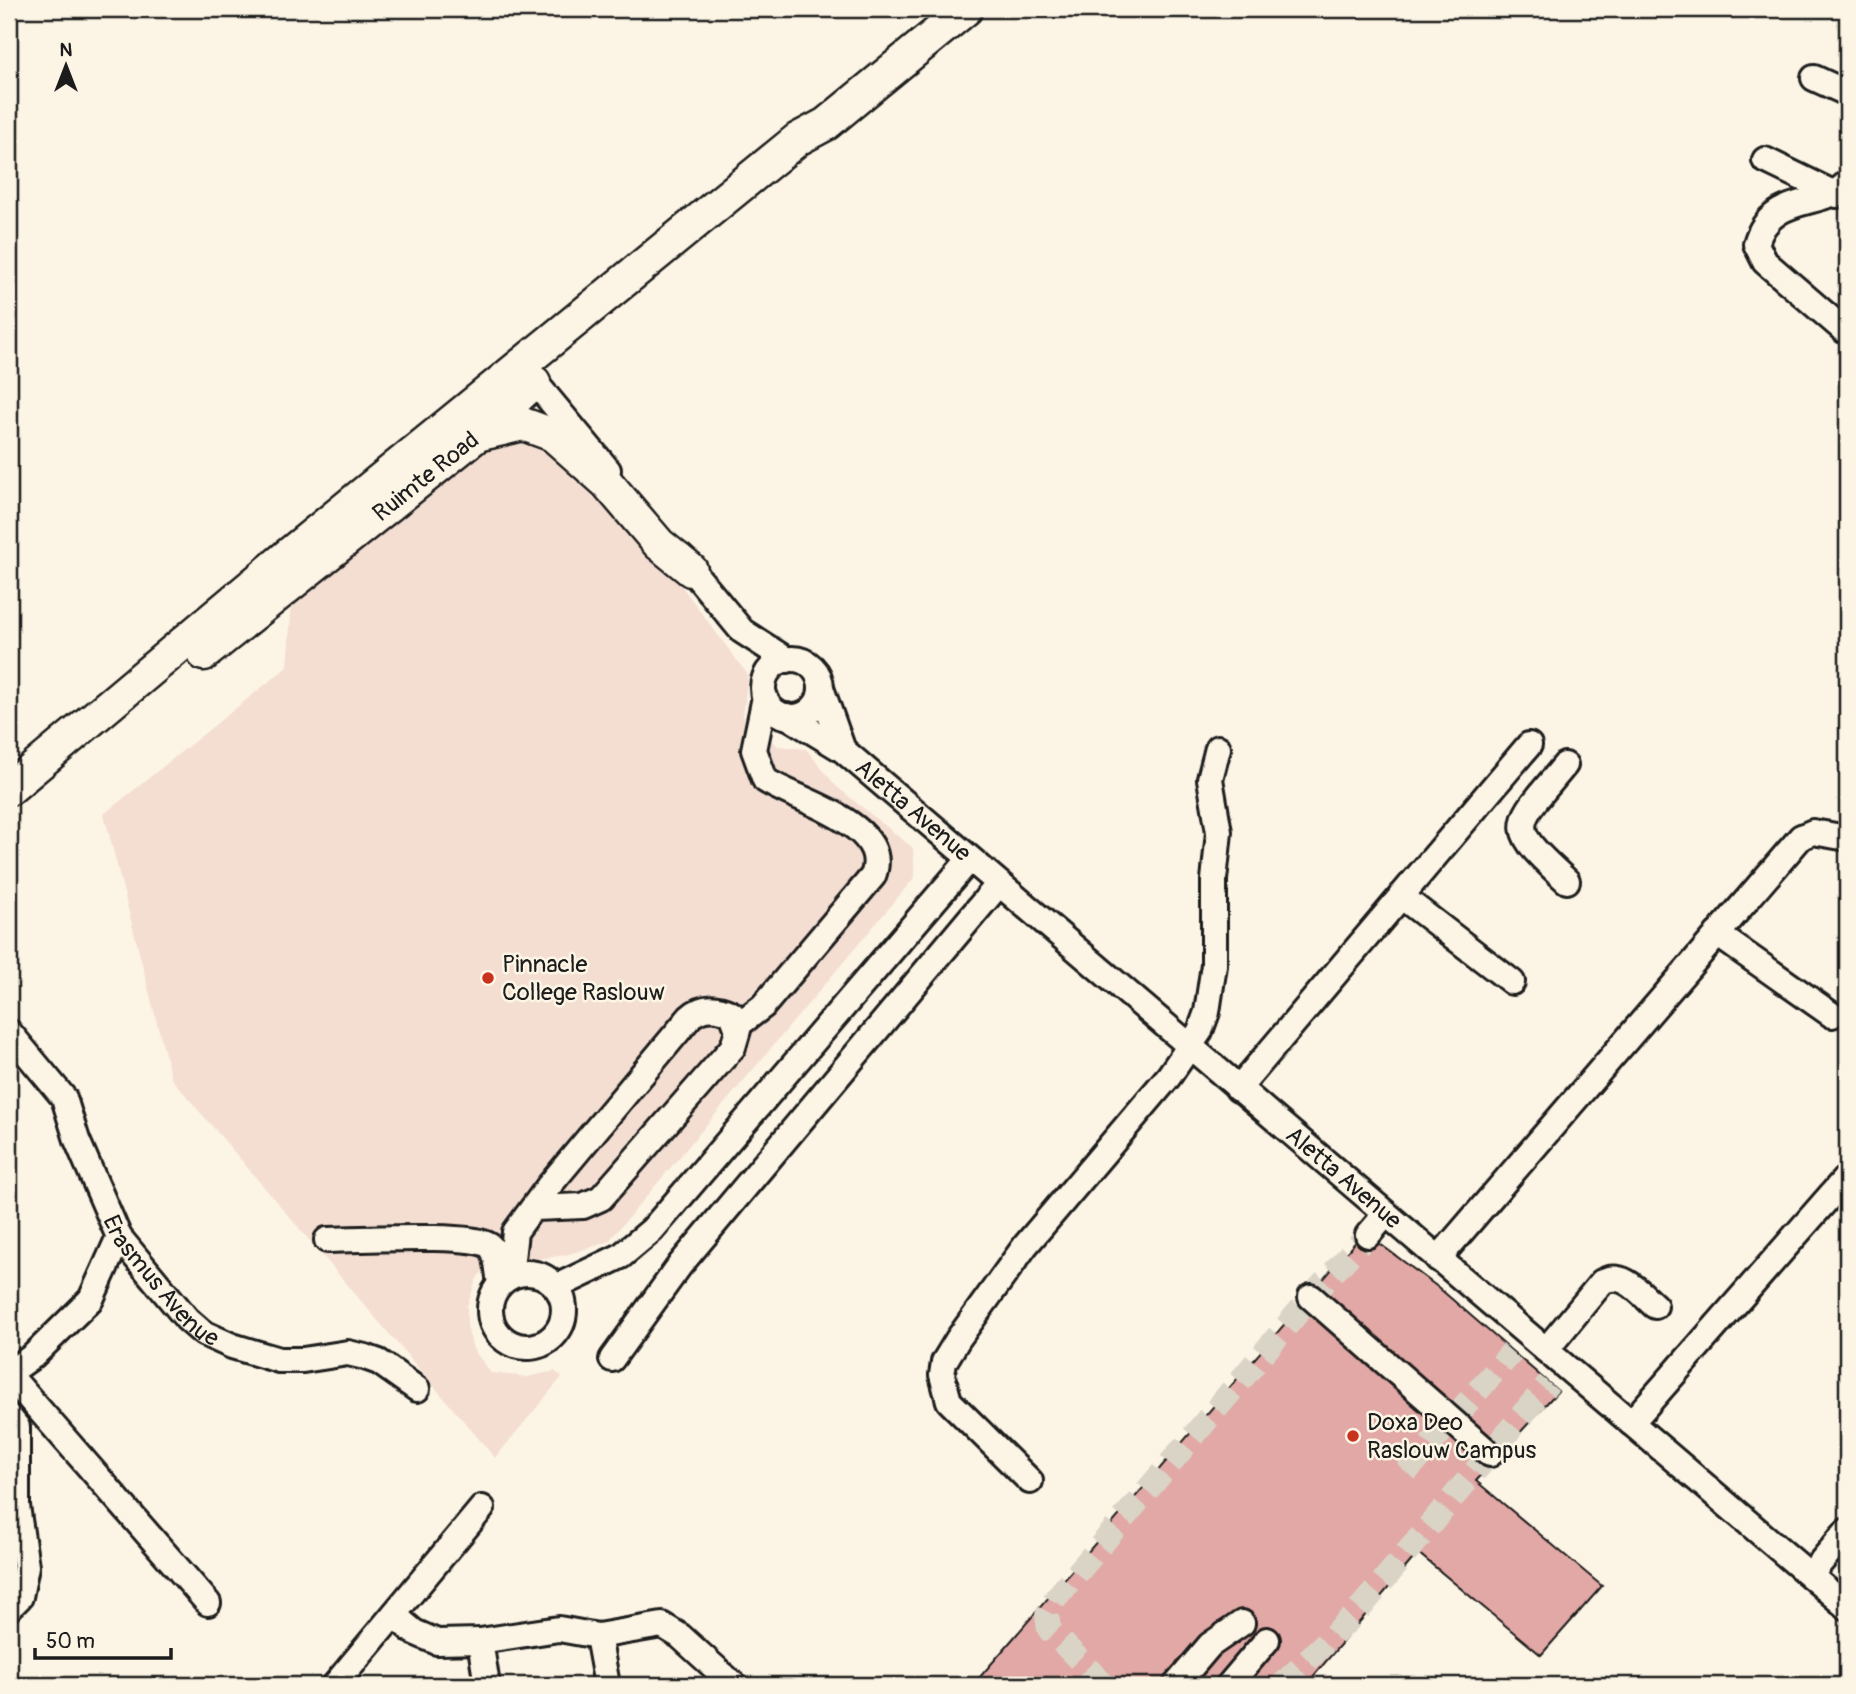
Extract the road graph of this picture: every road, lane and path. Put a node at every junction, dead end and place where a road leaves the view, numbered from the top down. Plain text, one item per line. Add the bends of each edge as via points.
1 (966, 9) edge
2 (1814, 78) dead end
3 (1847, 93) edge
4 (1765, 160) dead end
5 (1842, 192) edge
6 (1845, 331) dead end
7 (528, 374) junction
8 (476, 436) junction
9 (691, 570) junction
10 (742, 631) junction
11 (787, 660) junction
12 (821, 688) junction
13 (764, 693) junction
14 (787, 716) junction
15 (1529, 745) dead end
16 (1218, 748) dead end
17 (843, 750) junction
18 (1565, 765) dead end
19 (1499, 780) junction
20 (9, 789) edge
21 (1532, 804) junction
22 (9, 810) edge
23 (1847, 838) edge
24 (969, 860) junction
25 (1567, 881) dead end
26 (998, 885) junction
27 (1401, 896) junction
28 (1717, 934) junction
29 (1512, 982) dead end
30 (1832, 1015) dead end
31 (737, 1025) junction
32 (9, 1032) edge
33 (1190, 1049) junction
34 (1238, 1089) junction
35 (1843, 1180) dead end
36 (535, 1208) junction
37 (1386, 1214) junction
38 (515, 1232) junction
39 (1368, 1235) tunnel mouth
40 (119, 1237) junction
41 (456, 1238) junction
42 (327, 1240) dead end
43 (1438, 1259) junction
44 (505, 1280) junction
45 (556, 1287) junction
46 (1311, 1297) dead end
47 (1655, 1306) dead end
48 (612, 1359) dead end
49 (1553, 1367) junction
50 (9, 1374) edge
51 (417, 1389) dead end
52 (9, 1417) edge
53 (1631, 1423) junction
54 (1490, 1454) dead end
55 (1030, 1481) dead end
56 (481, 1508) dead end
57 (1847, 1531) edge
58 (1810, 1575) junction
59 (208, 1603) dead end
60 (1847, 1607) edge
61 (9, 1608) edge
62 (395, 1616) junction
63 (1242, 1623) dead end
64 (598, 1636) junction
65 (1267, 1640) dead end
66 (480, 1641) junction
67 (335, 1685) edge
68 (487, 1685) edge
69 (607, 1685) edge
70 (734, 1685) edge
71 (1176, 1685) edge
72 (1229, 1685) edge

1 - 7 main road, Ruimte Road via 826,124 798,139
2 - 3 street
4 - 5 street
5 - 6 street via 1787,207 1756,244 1765,262
7 - 8 main road, Ruimte Road
7 - 9 street
7 - 20 main road, Ruimte Road via 288,555
8 - 9 main road via 523,424 553,435 607,483 659,544
8 - 22 main road, Ruimte Road
9 - 10 street
10 - 11 street
10 - 13 street
11 - 12 street via 814,670
11 - 13 street via 770,669
12 - 14 street via 814,706
12 - 17 street, Aletta Avenue
13 - 14 street via 778,713
13 - 31 street via 754,750 765,780 823,806 861,833 872,845 878,863 873,876 763,1006
14 - 17 street, Aletta Avenue
15 - 19 street
16 - 33 street via 1210,779 1219,832 1214,965 1207,1012
17 - 24 street, Aletta Avenue
18 - 21 street
19 - 21 street
19 - 27 street
21 - 25 street via 1522,826 1524,838
23 - 28 street via 1813,832 1801,837
24 - 26 street, Aletta Avenue
24 - 45 street via 652,1230 621,1256
26 - 33 street, Aletta Avenue
26 - 48 street via 680,1265
27 - 29 street
27 - 34 street
28 - 30 street
28 - 43 street
31 - 36 street via 733,1047 601,1198 583,1206
31 - 36 street via 732,1014 721,1009 696,1012
32 - 40 street, Erasmus Avenue via 64,1098
33 - 34 street, Aletta Avenue
33 - 55 street via 1025,1246 944,1362 942,1385 949,1401
34 - 37 street, Aletta Avenue
35 - 53 street
36 - 38 street
37 - 39 street
37 - 43 street, Aletta Avenue
38 - 41 street
38 - 44 street
40 - 50 street via 91,1299
40 - 51 street, Erasmus Avenue via 204,1333 279,1360 348,1353 365,1357
41 - 42 street
41 - 44 street via 492,1247
43 - 49 street, Aletta Avenue via 1519,1343
44 - 45 street via 535,1274
44 - 45 street via 492,1294 490,1319 503,1340 526,1348 549,1341 563,1321
46 - 54 street
47 - 49 street via 1622,1279 1602,1282
49 - 53 street, Aletta Avenue
50 - 59 street
52 - 61 street via 17,1427 17,1506 26,1566 20,1597
53 - 58 street, Aletta Avenue
56 - 62 street
57 - 58 street
58 - 60 street, Aletta Avenue
62 - 66 street via 431,1641
62 - 67 street
63 - 71 street via 1210,1645
64 - 66 street via 559,1629
64 - 69 street
64 - 70 street via 666,1626
65 - 72 street
66 - 68 street

